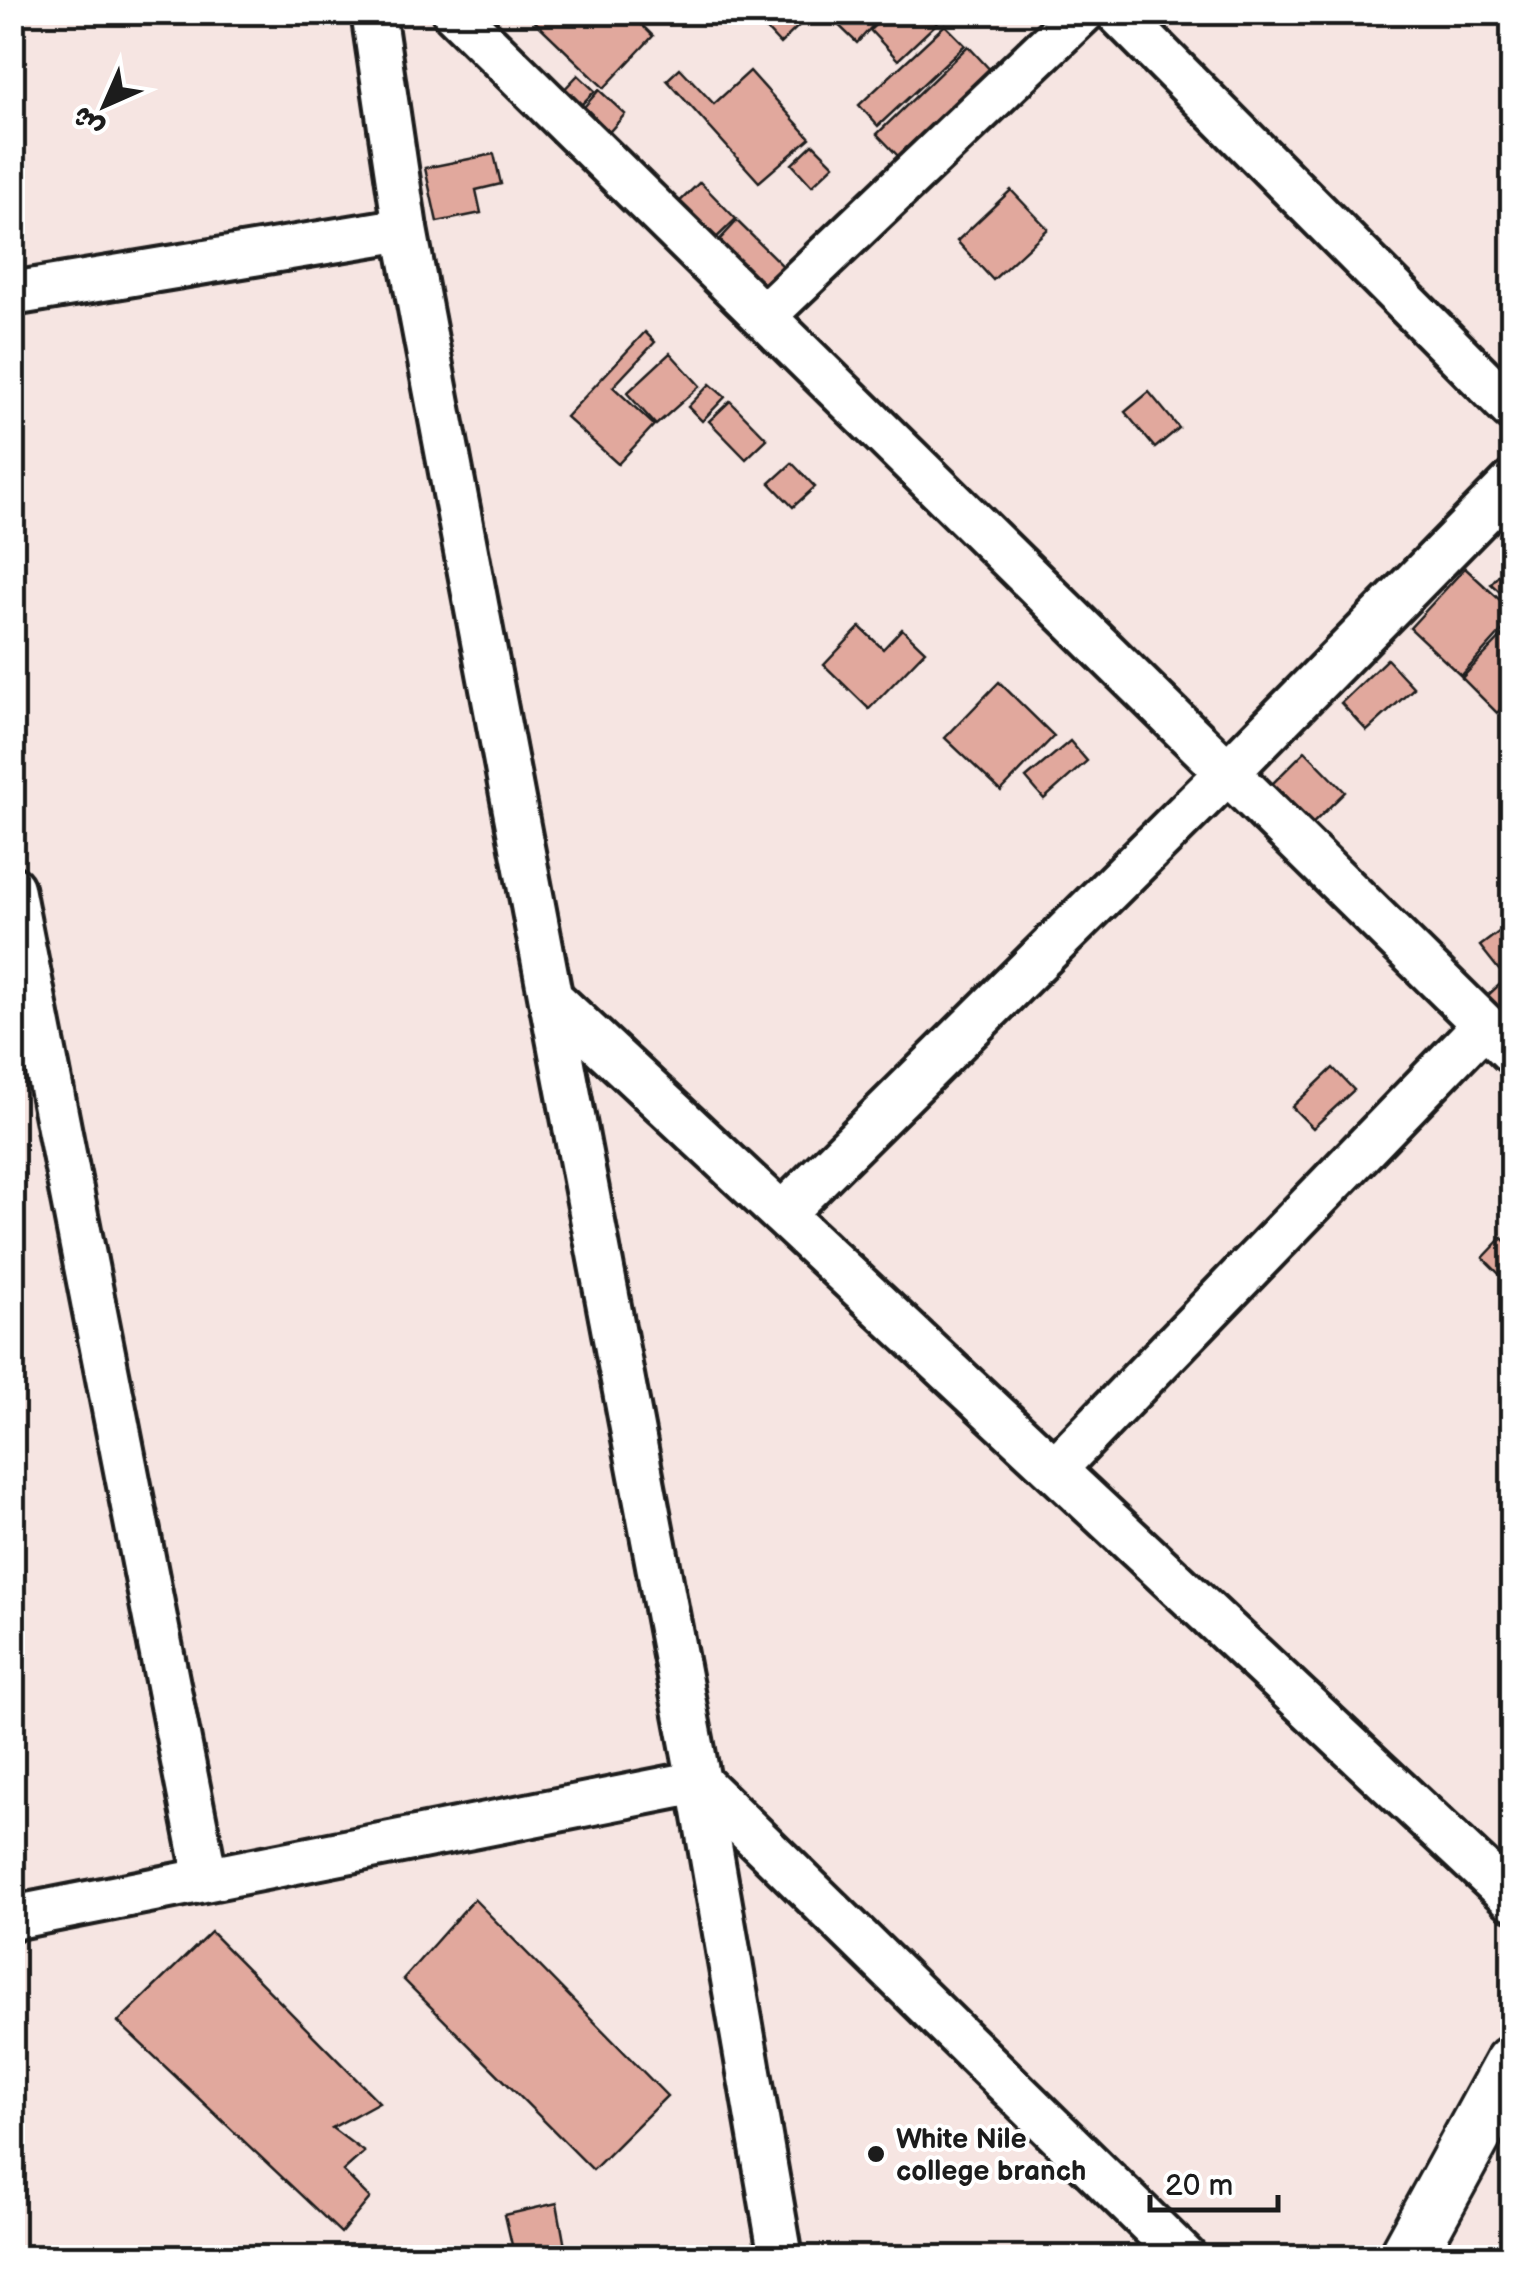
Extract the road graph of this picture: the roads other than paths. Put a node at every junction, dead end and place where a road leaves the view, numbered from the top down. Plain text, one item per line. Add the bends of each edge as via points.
1 (373, 12) edge
2 (454, 12) edge
3 (1083, 12) edge
4 (1117, 12) edge
5 (405, 229) junction
6 (12, 294) edge
7 (764, 316) junction
8 (1512, 409) edge
9 (1512, 483) edge
10 (1228, 772) junction
11 (12, 888) edge
12 (551, 998) junction
13 (1498, 1039) edge
14 (782, 1214) junction
15 (1056, 1470) junction
16 (699, 1782) junction
17 (206, 1880) junction
18 (1512, 1898) edge
19 (12, 1918) edge
20 (1512, 2064) edge
21 (782, 2258) edge
22 (1185, 2258) edge
23 (1406, 2258) edge

1 - 5 street
2 - 7 street
3 - 7 street
4 - 8 street
5 - 6 street
5 - 12 street
7 - 10 street
9 - 10 street
10 - 13 street
10 - 14 street
11 - 17 street
12 - 14 street
12 - 16 street
13 - 15 street
14 - 15 street
15 - 18 street
16 - 17 street
16 - 21 street
16 - 22 street
17 - 19 street
20 - 23 main road

